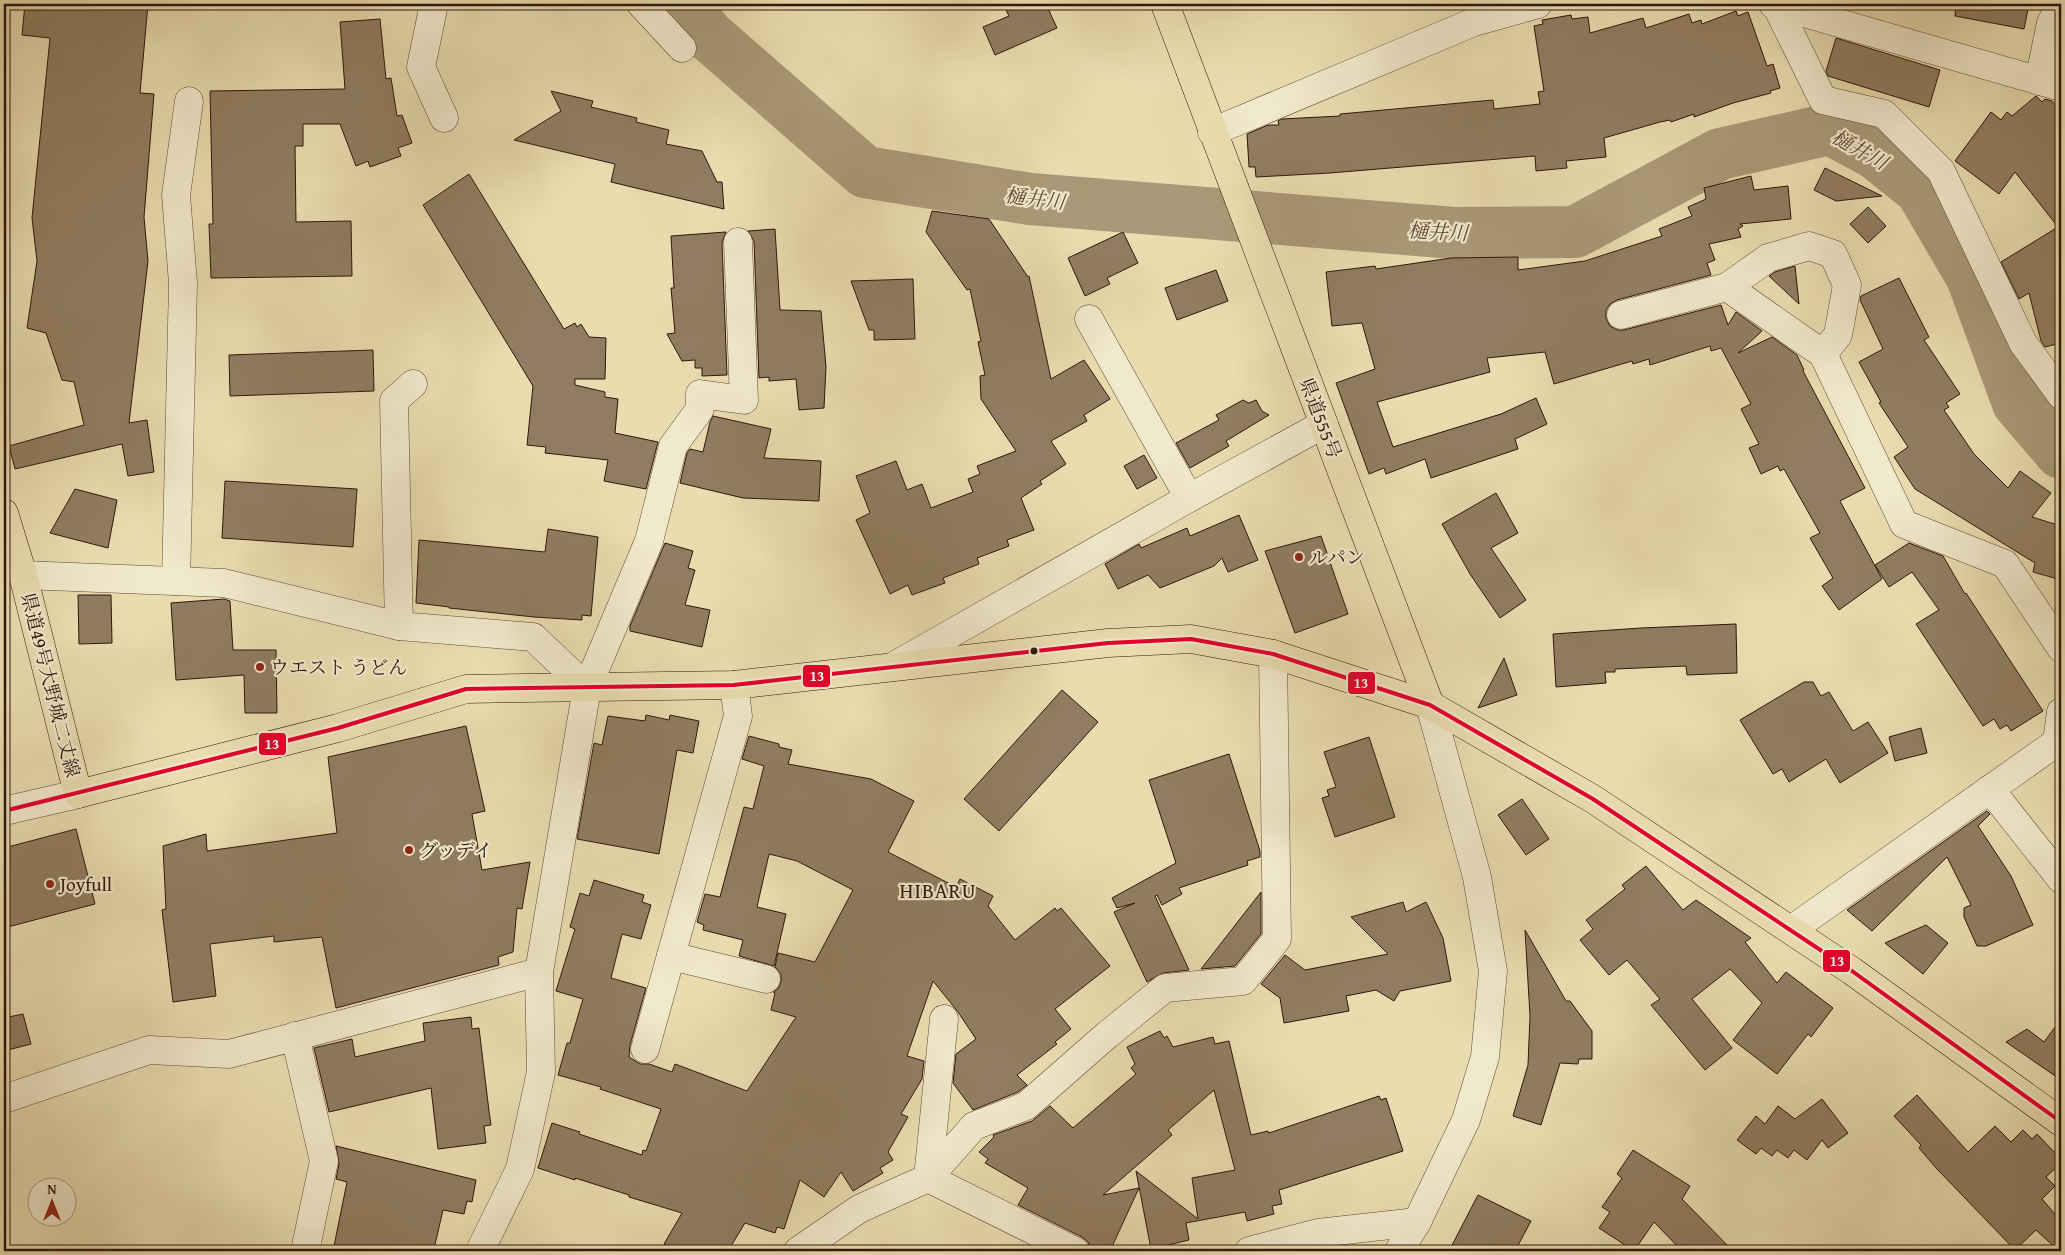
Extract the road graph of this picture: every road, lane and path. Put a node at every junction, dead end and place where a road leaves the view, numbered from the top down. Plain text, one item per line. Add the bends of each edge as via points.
1 (434, 4) edge
2 (641, 4) edge
3 (1165, 4) edge
4 (1538, 4) edge
5 (1774, 4) edge
6 (2061, 6) edge
7 (682, 48) dead end
8 (2050, 84) edge
9 (189, 101) dead end
10 (444, 118) dead end
11 (1212, 132) junction
12 (738, 242) dead end
13 (1727, 287) junction
14 (1621, 315) dead end
15 (1089, 319) dead end
16 (1823, 354) junction
17 (413, 384) dead end
18 (2061, 395) edge
19 (1324, 424) junction
20 (1189, 498) junction
21 (4, 513) edge
22 (23, 575) junction
23 (176, 581) junction
24 (399, 626) junction
25 (2061, 648) edge
26 (1274, 654) junction
27 (894, 666) junction
28 (734, 685) junction
29 (586, 688) junction
30 (1430, 705) junction
31 (2061, 712) edge
32 (1990, 789) junction
33 (78, 794) junction
34 (4, 811) edge
35 (2061, 879) edge
36 (1791, 930) junction
37 (671, 956) junction
38 (539, 972) junction
39 (766, 979) dead end
40 (944, 1019) dead end
41 (294, 1036) junction
42 (645, 1049) dead end
43 (4, 1098) edge
44 (2061, 1122) edge
45 (928, 1178) junction
46 (1417, 1222) junction
47 (305, 1251) edge
48 (480, 1251) edge
49 (798, 1251) edge
50 (1075, 1251) edge
51 (1249, 1251) edge
52 (1399, 1251) edge

1 - 10 street via 421,67
2 - 7 street
3 - 11 main road, 県道555号
4 - 11 street via 1474,22
5 - 8 street
5 - 18 street via 1823,100 1884,114 1941,171 2023,343
6 - 8 street via 2051,23
9 - 23 street via 176,195 183,283
11 - 19 main road, 県道555号
12 - 29 street via 744,400 700,394 700,409 673,446 649,541
13 - 14 street
13 - 16 street
13 - 16 street via 1768,258 1809,246 1833,254 1847,285 1838,334
15 - 20 street
16 - 25 street via 1904,524 2004,564
17 - 24 street via 394,401
19 - 20 street
19 - 30 main road, 県道555号
20 - 27 street
21 - 22 main road, 県道49号大野城二丈線
22 - 23 street
22 - 33 main road, 県道49号大野城二丈線
23 - 24 street via 224,583
24 - 29 street via 533,637
26 - 27 main road, 県道49号大野城二丈線 via 1191,639 1108,642
26 - 30 main road, 県道49号大野城二丈線
26 - 45 street via 1277,939 1243,981 1165,988 1026,1106 974,1126
27 - 28 main road, 県道49号大野城二丈線
28 - 29 main road, 県道49号大野城二丈線
28 - 37 street via 738,716
29 - 33 main road, 県道49号大野城二丈線 via 466,689 338,728
29 - 38 street
30 - 36 main road, 県道49号大野城二丈線 via 1593,799
30 - 46 street via 1477,877 1493,971 1485,1057 1466,1120
31 - 32 street via 2057,742
32 - 35 street
32 - 36 street
33 - 34 street
36 - 44 main road, 県道49号大野城二丈線
37 - 39 street
37 - 42 street
38 - 41 street
38 - 48 street via 541,1072 520,1169
40 - 45 street
41 - 43 street via 229,1054 149,1050
41 - 47 street via 324,1161
45 - 49 street via 858,1210
45 - 50 street
46 - 51 street via 1318,1234
46 - 52 street

